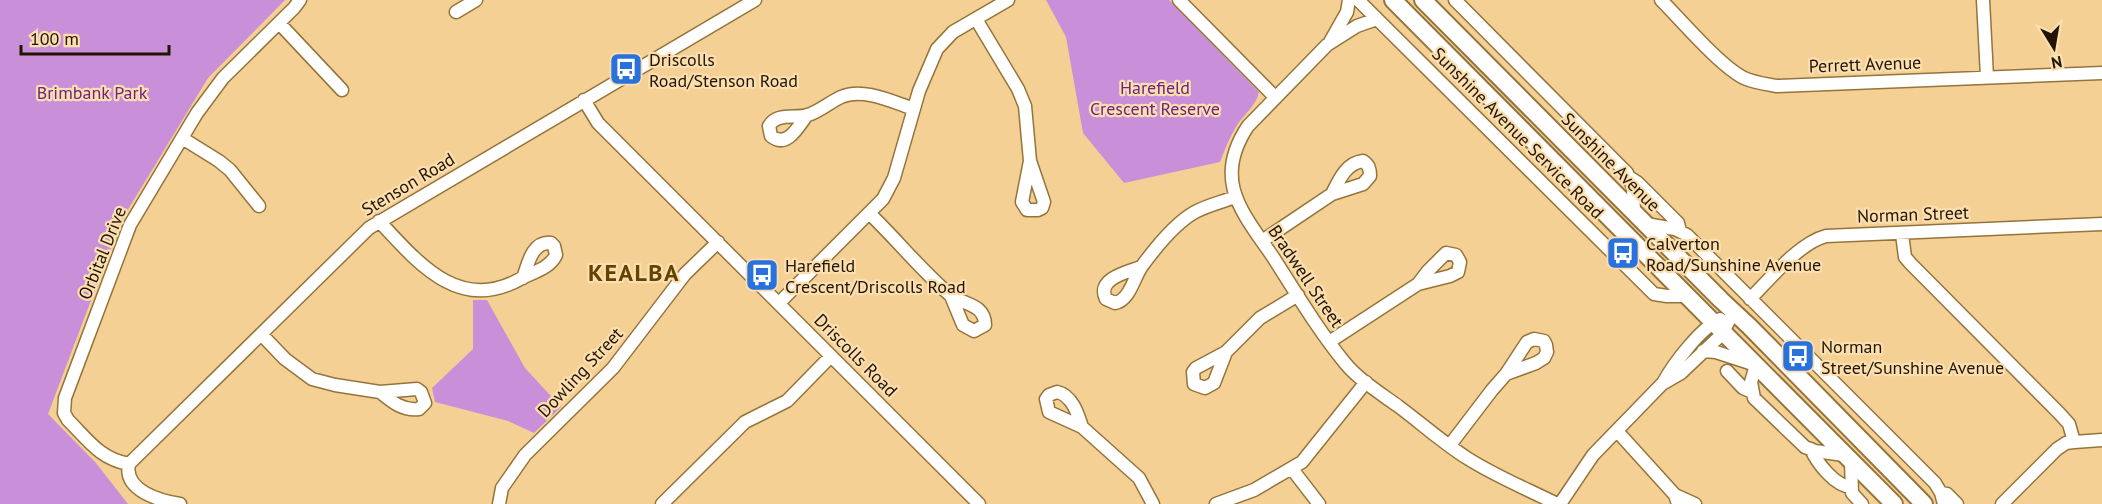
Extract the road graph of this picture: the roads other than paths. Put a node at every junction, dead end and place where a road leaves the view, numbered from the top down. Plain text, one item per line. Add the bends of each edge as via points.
1 (300, 0) edge
2 (476, 0) edge
3 (755, 0) edge
4 (1008, 0) edge
5 (1179, 0) edge
6 (1349, 0) edge
7 (1358, 0) edge
8 (1393, 0) edge
9 (1423, 0) edge
10 (1455, 0) edge
11 (1661, 0) edge
12 (1983, 0) edge
13 (456, 12) dead end
14 (976, 19) junction
15 (1377, 20) junction
16 (279, 23) junction
17 (1327, 45) junction
18 (2102, 73) edge
19 (1987, 77) junction
20 (342, 90) dead end
21 (1275, 98) junction
22 (584, 100) junction
23 (914, 109) junction
24 (807, 115) dead end
25 (182, 138) junction
26 (1030, 161) dead end
27 (1629, 177) junction
28 (1332, 194) dead end
29 (1235, 197) junction
30 (262, 208) dead end
31 (870, 214) junction
32 (1640, 218) junction
33 (379, 221) junction
34 (2102, 225) edge
35 (1680, 231) junction
36 (1902, 234) junction
37 (1262, 241) junction
38 (717, 242) junction
39 (1141, 267) dead end
40 (523, 278) dead end
41 (1418, 284) dead end
42 (1298, 295) junction
43 (951, 296) dead end
44 (1688, 296) junction
45 (1750, 299) junction
46 (779, 303) junction
47 (1734, 311) junction
48 (1718, 327) junction
49 (261, 334) junction
50 (1329, 342) junction
51 (1703, 351) junction
52 (1226, 352) dead end
53 (831, 356) junction
54 (1756, 365) junction
55 (1726, 371) dead end
56 (1506, 375) dead end
57 (1365, 382) junction
58 (1662, 384) junction
59 (380, 392) dead end
60 (1752, 392) junction
61 (1082, 427) dead end
62 (1617, 431) junction
63 (2102, 440) edge
64 (2074, 442) junction
65 (1450, 446) junction
66 (1811, 449) junction
67 (1847, 458) junction
68 (129, 464) junction
69 (1292, 468) junction
70 (1851, 487) junction
71 (1942, 498) edge
72 (1676, 499) edge
73 (180, 504) edge
74 (499, 504) edge
75 (662, 504) edge
76 (979, 504) edge
77 (1153, 504) edge
78 (1216, 504) edge
79 (1319, 504) edge
80 (1559, 504) edge
81 (1695, 504) edge
82 (1862, 504) edge
83 (1894, 504) edge
84 (1924, 504) edge
85 (1957, 504) edge
86 (2002, 504) edge

1 - 16 street, Orbital Drive
2 - 13 street
3 - 22 street, Stenson Road
4 - 14 street
5 - 21 street
6 - 17 street via 1347,12
7 - 15 street, Sunshine Avenue Service Road
8 - 44 main road
9 - 32 main road, Sunshine Avenue
10 - 27 street
11 - 19 street, Perrett Avenue via 1729,68 1759,84
12 - 19 street
14 - 23 street via 953,32 937,49
14 - 26 street via 1025,106
15 - 17 street, Bradwell Street via 1357,26
15 - 44 street, Sunshine Avenue Service Road via 1654,294
16 - 20 street
16 - 25 street, Orbital Drive via 223,78
17 - 21 street, Bradwell Street
18 - 19 street, Perrett Avenue
21 - 29 street, Bradwell Street via 1256,115 1238,143 1232,172
22 - 33 street, Stenson Road
22 - 38 street, Driscolls Road via 603,128
23 - 24 street via 859,94 844,95
23 - 31 street via 894,178
25 - 30 street via 230,170
25 - 68 street, Orbital Drive via 130,225 64,398 68,420 104,456
27 - 32 street, Sunshine Avenue Service Road
27 - 35 street via 1678,223
28 - 37 street
29 - 37 street, Bradwell Street
29 - 39 street via 1193,213 1174,228
31 - 43 street
31 - 46 street
32 - 35 street
32 - 47 main road, Sunshine Avenue
33 - 40 street via 427,269 451,284 492,291
33 - 49 street, Stenson Road
34 - 36 street, Norman Street
35 - 45 street
36 - 45 street, Norman Street via 1817,238
36 - 64 street via 1905,257 2059,413 2069,424
37 - 42 street, Bradwell Street
38 - 46 street, Driscolls Road
38 - 74 street, Dowling Street via 685,273 614,368 519,464 502,488
41 - 50 street
42 - 50 street, Bradwell Street
42 - 52 street via 1260,318
44 - 48 main road
45 - 71 street via 1935,483
46 - 53 street, Driscolls Road
47 - 48 street
47 - 84 main road, Sunshine Avenue
48 - 51 street
48 - 54 main road
48 - 58 street via 1672,366
49 - 59 street via 312,379
49 - 68 street, Stenson Road
50 - 57 street, Bradwell Street
51 - 54 street
51 - 58 street via 1681,373
53 - 75 street via 787,401 745,422
53 - 76 street, Driscolls Road
54 - 60 street
54 - 67 main road
55 - 60 street
56 - 65 street
57 - 65 street, Bradwell Street
57 - 69 street via 1308,455
58 - 62 street
60 - 66 street
61 - 77 street via 1139,478
62 - 72 street
62 - 80 street via 1593,455
63 - 64 street
64 - 86 street via 2057,449
65 - 80 street, Bradwell Street via 1468,459
66 - 67 street
66 - 70 street via 1834,479
67 - 70 street
67 - 83 main road
68 - 73 street via 129,476 139,488
69 - 78 street via 1254,490
69 - 79 street
70 - 82 street
71 - 85 street via 1947,494
72 - 81 street

